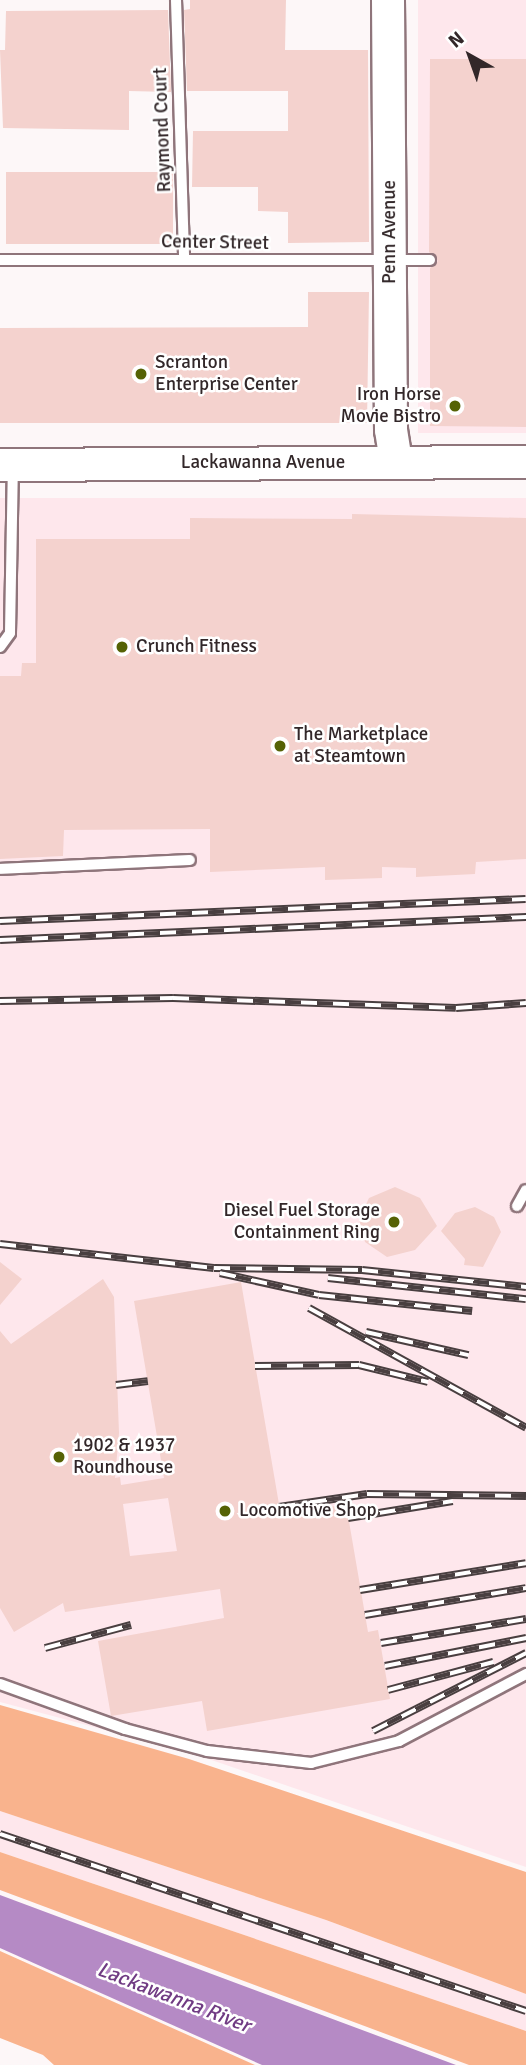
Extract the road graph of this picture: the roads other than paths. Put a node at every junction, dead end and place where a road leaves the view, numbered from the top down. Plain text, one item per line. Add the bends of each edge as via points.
1 (176, 0) edge
2 (388, 0) edge
3 (0, 260) edge
4 (184, 260) junction
5 (429, 260) dead end
6 (390, 263) junction
7 (526, 462) edge
8 (396, 463) junction
9 (7, 465) edge
10 (0, 648) edge
11 (190, 860) dead end
12 (0, 869) edge
13 (526, 1190) edge
14 (517, 1206) dead end
15 (526, 1674) edge
16 (0, 1684) edge

1 - 4 lane, Raymond Court
2 - 6 main road, Penn Avenue
3 - 4 lane, Center Street
4 - 6 lane, Center Street
5 - 6 lane, Center Street
6 - 8 main road, Penn Avenue via 391,430
7 - 8 main road, Lackawanna Avenue
8 - 9 main road, Lackawanna Avenue
9 - 10 lane via 10,633
11 - 12 lane
13 - 14 lane
15 - 16 lane via 399,1741 312,1763 207,1751 125,1729

